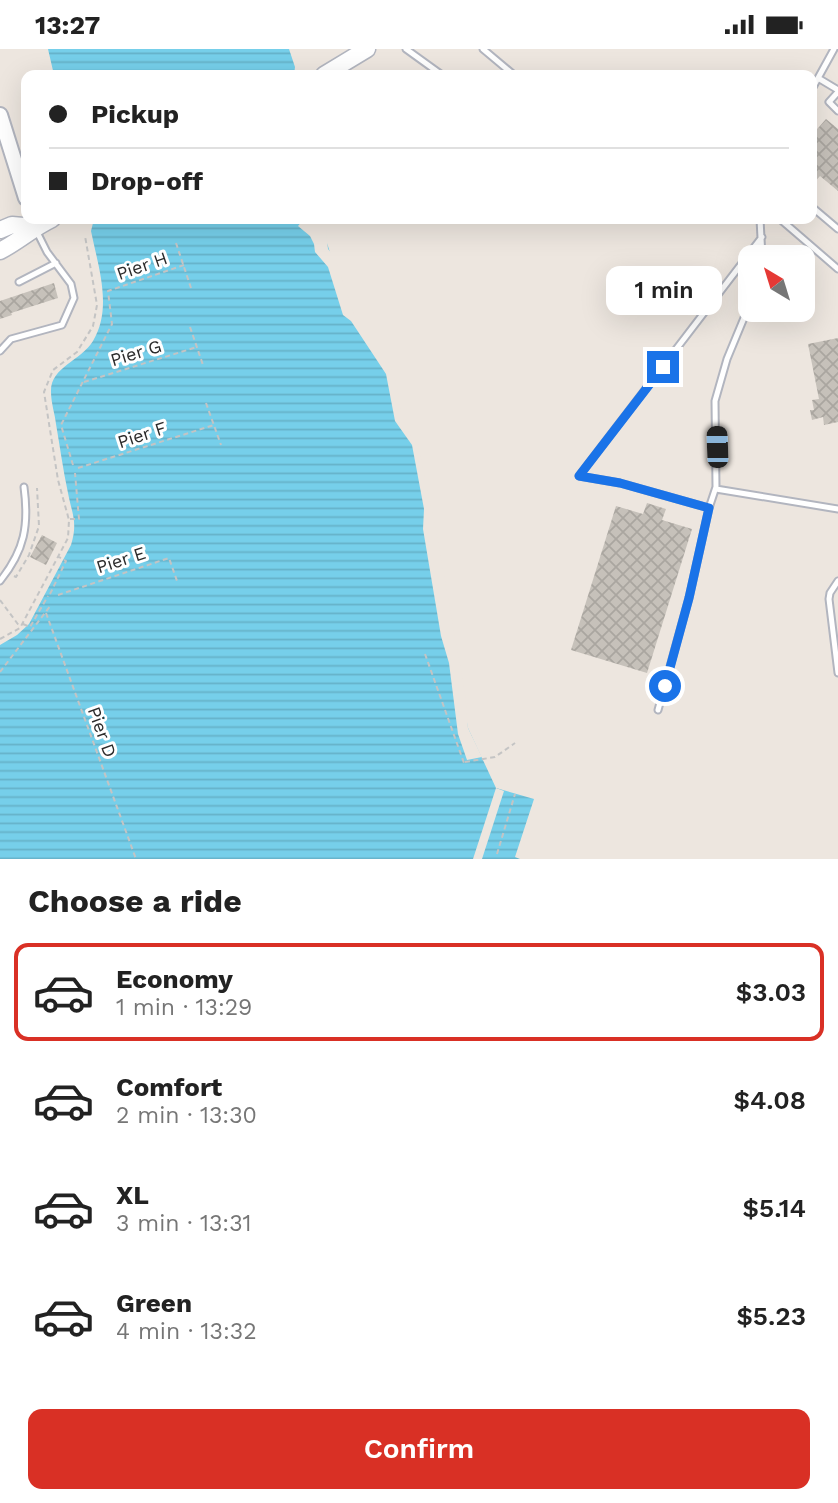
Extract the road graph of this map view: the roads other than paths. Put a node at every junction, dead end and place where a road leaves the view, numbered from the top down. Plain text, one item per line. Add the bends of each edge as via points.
1 (367, 49) edge
2 (406, 49) edge
3 (483, 49) edge
4 (834, 49) edge
5 (344, 56) edge
6 (329, 70) edge
7 (435, 70) edge
8 (507, 70) edge
9 (818, 78) joint
10 (838, 91) edge
11 (838, 111) edge
12 (0, 115) edge
13 (21, 165) edge
14 (817, 211) edge
15 (22, 224) edge
16 (32, 224) edge
17 (33, 224) edge
18 (761, 224) edge
19 (786, 224) edge
20 (788, 226) joint
21 (838, 229) edge
22 (0, 230) edge
23 (762, 237) junction
24 (762, 245) edge
25 (0, 251) edge
26 (56, 263) junction
27 (838, 269) edge
28 (19, 282) dead end
29 (742, 322) edge
30 (0, 351) edge
31 (24, 487) dead end
32 (716, 489) junction
33 (709, 508) junction
34 (838, 509) edge
35 (0, 581) edge
36 (838, 581) edge
37 (838, 673) edge
38 (658, 710) dead end

1 - 5 main road
2 - 7 lane
3 - 8 lane
4 - 9 lane
5 - 6 main road
9 - 10 lane
10 - 11 lane via 829,102
12 - 13 street
14 - 21 lane
15 - 22 main road
16 - 25 main road via 21,240
17 - 26 lane
18 - 23 lane
19 - 20 lane
20 - 27 lane
23 - 24 lane
23 - 33 lane via 579,476
26 - 28 lane
26 - 30 lane via 71,284 74,298 62,325 11,339
29 - 32 lane via 715,401
31 - 35 lane via 27,524 20,551
32 - 33 lane
32 - 34 lane
33 - 38 lane
36 - 37 lane via 829,599

